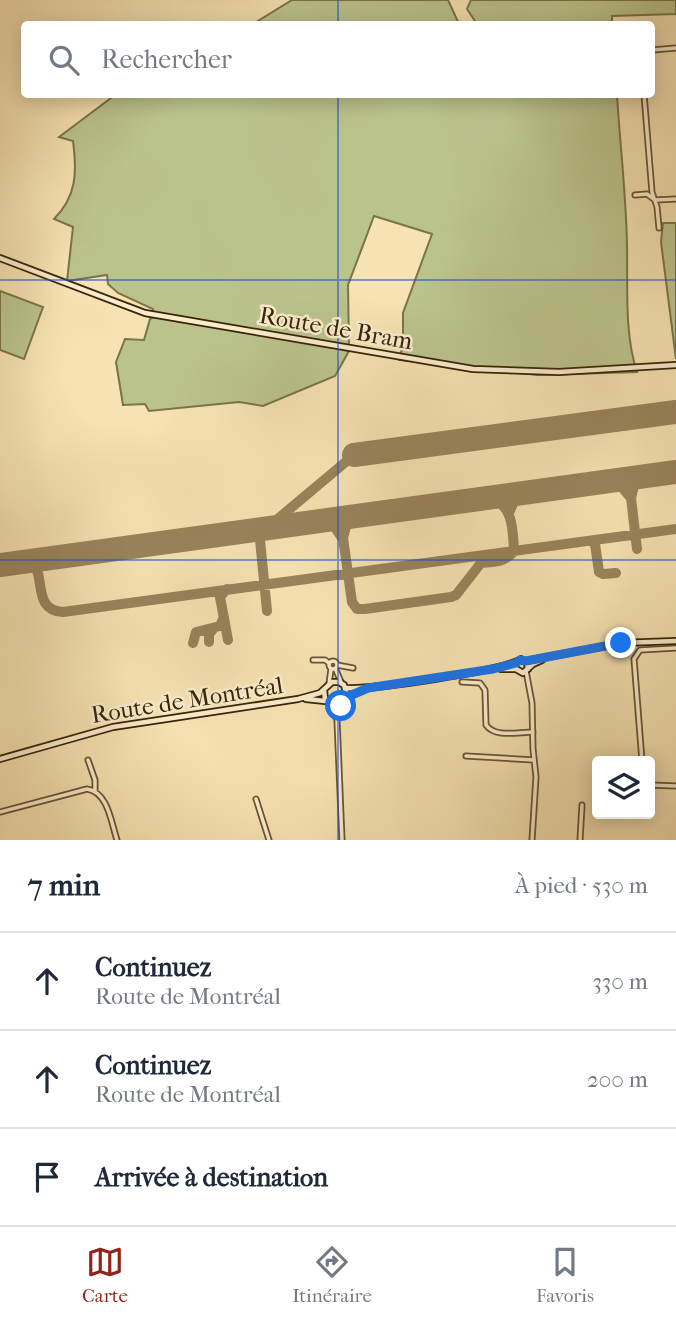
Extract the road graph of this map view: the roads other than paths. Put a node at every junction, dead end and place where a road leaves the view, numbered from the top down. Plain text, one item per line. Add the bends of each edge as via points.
1 (676, 48) edge
2 (655, 50) edge
3 (644, 98) edge
4 (635, 195) dead end
5 (676, 199) edge
6 (655, 200) junction
7 (659, 228) dead end
8 (1, 261) edge
9 (676, 365) edge
10 (676, 641) edge
11 (676, 648) edge
12 (552, 657) junction
13 (313, 660) dead end
14 (526, 661) junction
15 (333, 666) junction
16 (353, 668) dead end
17 (521, 669) junction
18 (462, 682) dead end
19 (329, 684) junction
20 (344, 686) junction
21 (368, 688) junction
22 (324, 689) junction
23 (347, 697) junction
24 (298, 699) junction
25 (329, 703) junction
26 (342, 704) junction
27 (337, 720) junction
28 (533, 732) junction
29 (466, 756) dead end
30 (642, 756) edge
31 (0, 759) edge
32 (88, 760) dead end
33 (534, 760) junction
34 (655, 785) edge
35 (676, 786) edge
36 (95, 790) junction
37 (256, 799) dead end
38 (582, 805) dead end
39 (0, 812) edge
40 (342, 839) edge
41 (117, 840) edge
42 (269, 840) edge
43 (532, 840) edge
44 (580, 840) edge

1 - 2 street
3 - 6 street
4 - 6 street via 648,194
5 - 6 street
6 - 7 street
8 - 9 main road, Route de Bram via 145,313 446,365 514,372
10 - 12 main road via 621,643
11 - 30 street via 640,650 634,659
12 - 14 main road
12 - 17 main road
13 - 15 street
14 - 17 main road
14 - 17 main road via 520,660
15 - 16 street
15 - 19 street
15 - 20 street
17 - 21 main road
17 - 28 street via 528,682
18 - 28 street via 480,683 485,690 488,730
19 - 20 main road
19 - 22 main road
20 - 21 main road
20 - 23 main road
21 - 23 main road
22 - 24 main road, Route de Montréal
22 - 25 main road
23 - 26 main road
24 - 25 main road, Route de Montréal
24 - 31 main road, Route de Montréal via 113,727
25 - 26 main road
25 - 27 street
26 - 27 street
27 - 40 street
28 - 33 street
29 - 33 street
32 - 36 street
33 - 43 street
34 - 35 street
36 - 39 street
36 - 41 street
37 - 42 street
38 - 44 street

